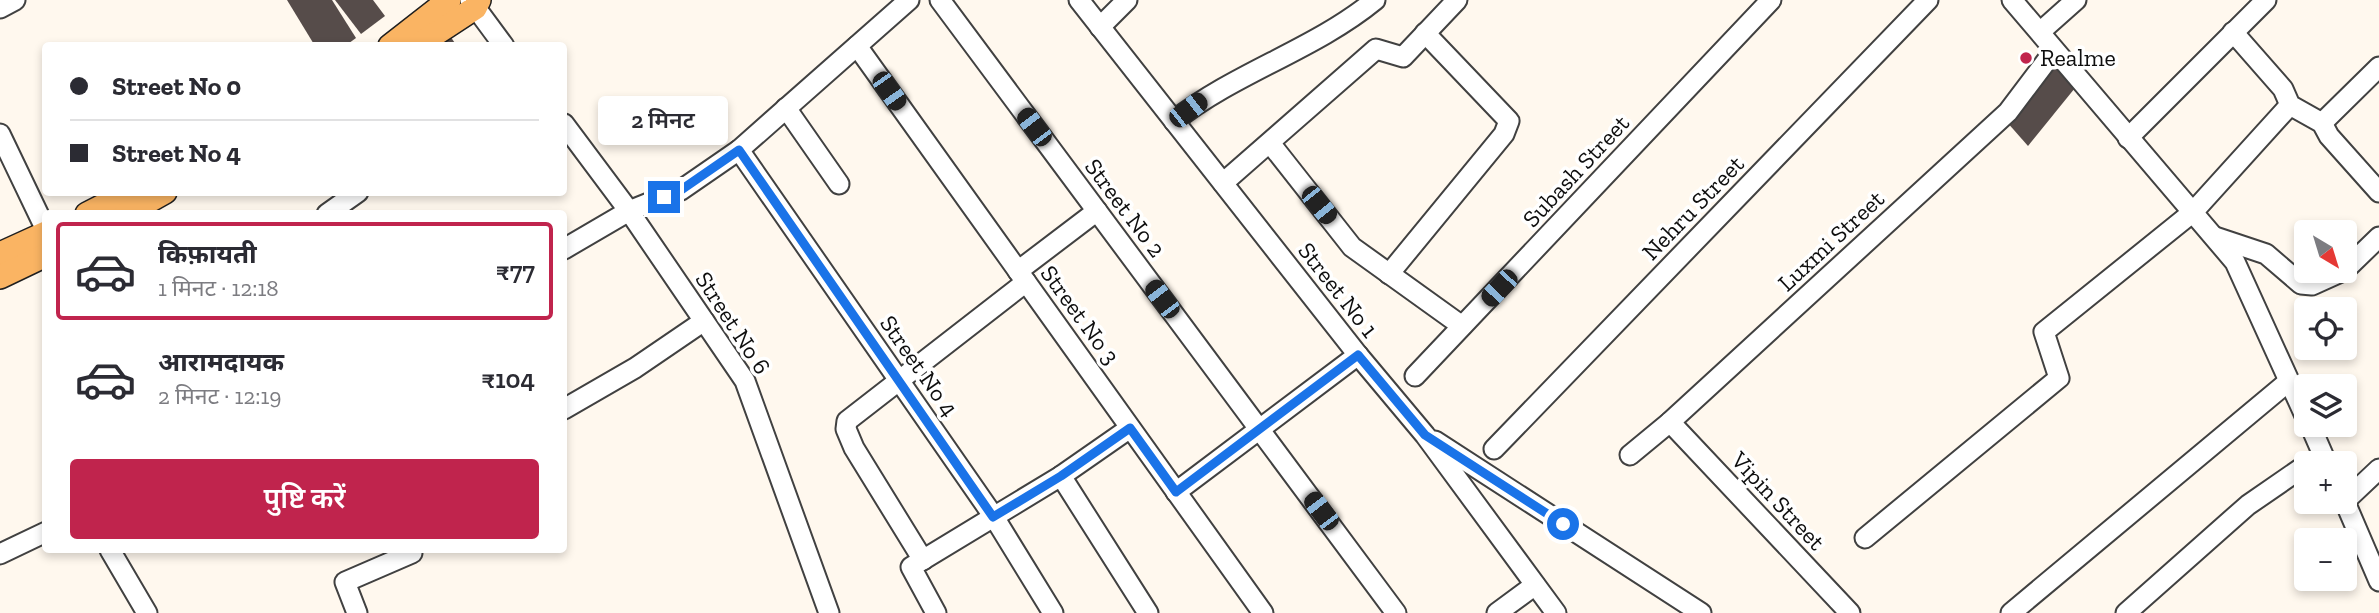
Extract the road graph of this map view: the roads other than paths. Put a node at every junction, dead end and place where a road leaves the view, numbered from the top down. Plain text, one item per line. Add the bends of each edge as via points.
1 (15, 0) edge
2 (449, 0) edge
3 (909, 0) edge
4 (940, 0) edge
5 (1079, 0) edge
6 (1127, 0) edge
7 (1375, 0) edge
8 (1457, 0) edge
9 (1772, 0) edge
10 (1928, 0) edge
11 (2012, 0) edge
12 (2076, 0) edge
13 (2266, 0) edge
14 (475, 3) edge
15 (0, 8) edge
16 (1100, 27) junction
17 (2039, 32) junction
18 (2233, 32) junction
19 (1426, 33) junction
20 (395, 42) edge
21 (422, 42) edge
22 (501, 42) edge
23 (857, 46) junction
24 (2054, 51) junction
25 (2379, 67) edge
26 (2290, 105) junction
27 (786, 108) junction
28 (1174, 121) junction
29 (2322, 123) junction
30 (567, 128) edge
31 (0, 134) edge
32 (2129, 138) junction
33 (1270, 143) junction
34 (739, 150) junction
35 (1223, 183) junction
36 (839, 184) dead end
37 (2379, 192) edge
38 (122, 196) edge
39 (158, 196) edge
40 (352, 196) edge
41 (95, 210) edge
42 (133, 210) edge
43 (333, 210) edge
44 (629, 211) junction
45 (1097, 211) junction
46 (2193, 212) junction
47 (42, 223) edge
48 (42, 234) edge
49 (2214, 237) junction
50 (2379, 237) edge
51 (567, 247) edge
52 (0, 254) edge
53 (42, 257) edge
54 (2357, 258) edge
55 (1389, 274) junction
56 (0, 277) edge
57 (1022, 277) junction
58 (2294, 278) edge
59 (704, 321) junction
60 (1462, 327) junction
61 (1358, 355) junction
62 (1415, 376) dead end
63 (2289, 380) junction
64 (899, 381) junction
65 (2294, 391) edge
66 (567, 407) edge
67 (1670, 422) junction
68 (1130, 428) junction
69 (1260, 430) junction
70 (1425, 435) junction
71 (1494, 449) dead end
72 (1630, 455) dead end
73 (2379, 469) edge
74 (1061, 476) junction
75 (2294, 476) edge
76 (2357, 490) edge
77 (1176, 492) junction
78 (2350, 514) edge
79 (993, 517) junction
80 (42, 533) edge
81 (1865, 538) dead end
82 (112, 553) edge
83 (412, 553) edge
84 (0, 554) edge
85 (923, 560) junction
86 (2379, 581) edge
87 (1535, 585) junction
88 (147, 613) edge
89 (357, 613) edge
90 (829, 613) edge
91 (936, 613) edge
92 (1053, 613) edge
93 (1148, 613) edge
94 (1263, 613) edge
95 (1396, 613) edge
96 (1497, 613) edge
97 (1556, 613) edge
98 (1701, 613) edge
99 (1850, 613) edge
100 (2011, 613) edge
101 (2126, 613) edge

1 - 15 street
2 - 20 main road
3 - 23 street
4 - 45 street, Street No 2
5 - 16 street, Street No 1
6 - 16 street
7 - 28 street via 1346,24 1201,99
8 - 19 street
9 - 60 street, Subash Street
10 - 71 street, Nehru Street
11 - 17 street
12 - 17 street
13 - 18 street
14 - 21 main road
14 - 22 street
16 - 28 street, Street No 1
17 - 24 street
18 - 26 street via 2283,89
18 - 32 street
19 - 33 street via 1403,57 1376,49
19 - 55 street via 1509,121 1504,134
23 - 27 street
23 - 57 street, Street No 3
24 - 32 street
24 - 67 street, Luxmi Street via 2008,111
25 - 29 street
26 - 29 street
26 - 46 street
27 - 34 street
27 - 36 street
28 - 35 street, Street No 1
29 - 37 street
30 - 44 street, Street No 6
31 - 47 street
32 - 46 street
33 - 35 street
33 - 55 street via 1353,247
34 - 44 street via 681,190
34 - 64 street, Street No 4
35 - 61 street, Street No 1
38 - 41 main road
39 - 42 main road
40 - 43 street
44 - 51 street
44 - 59 street, Street No 6
45 - 57 street
45 - 69 street, Street No 2
46 - 49 street
46 - 81 street via 2044,332 2059,378
48 - 52 main road
49 - 58 street via 2266,254
49 - 63 street via 2235,262
50 - 54 street
53 - 56 main road
55 - 60 street
57 - 64 street
57 - 68 street, Street No 3
59 - 66 street
59 - 90 street, Street No 6 via 745,381
60 - 62 street, Subash Street
61 - 69 street
61 - 70 street, Street No 1
63 - 65 street
63 - 100 street
64 - 79 street, Street No 4
64 - 85 street via 848,421 846,429
67 - 72 street, Luxmi Street
67 - 99 street, Vipin Street
68 - 74 street
68 - 77 street, Street No 3
69 - 77 street
69 - 95 street, Street No 2
70 - 87 street, Street No 1
70 - 98 street
73 - 76 street
74 - 79 street
74 - 93 street
75 - 101 street via 2248,505
77 - 94 street, Street No 3
78 - 86 street
79 - 85 street
79 - 92 street, Street No 4
80 - 84 street
82 - 88 street
83 - 89 street via 345,582
85 - 91 street via 911,567
87 - 96 street
87 - 97 street, Street No 1

